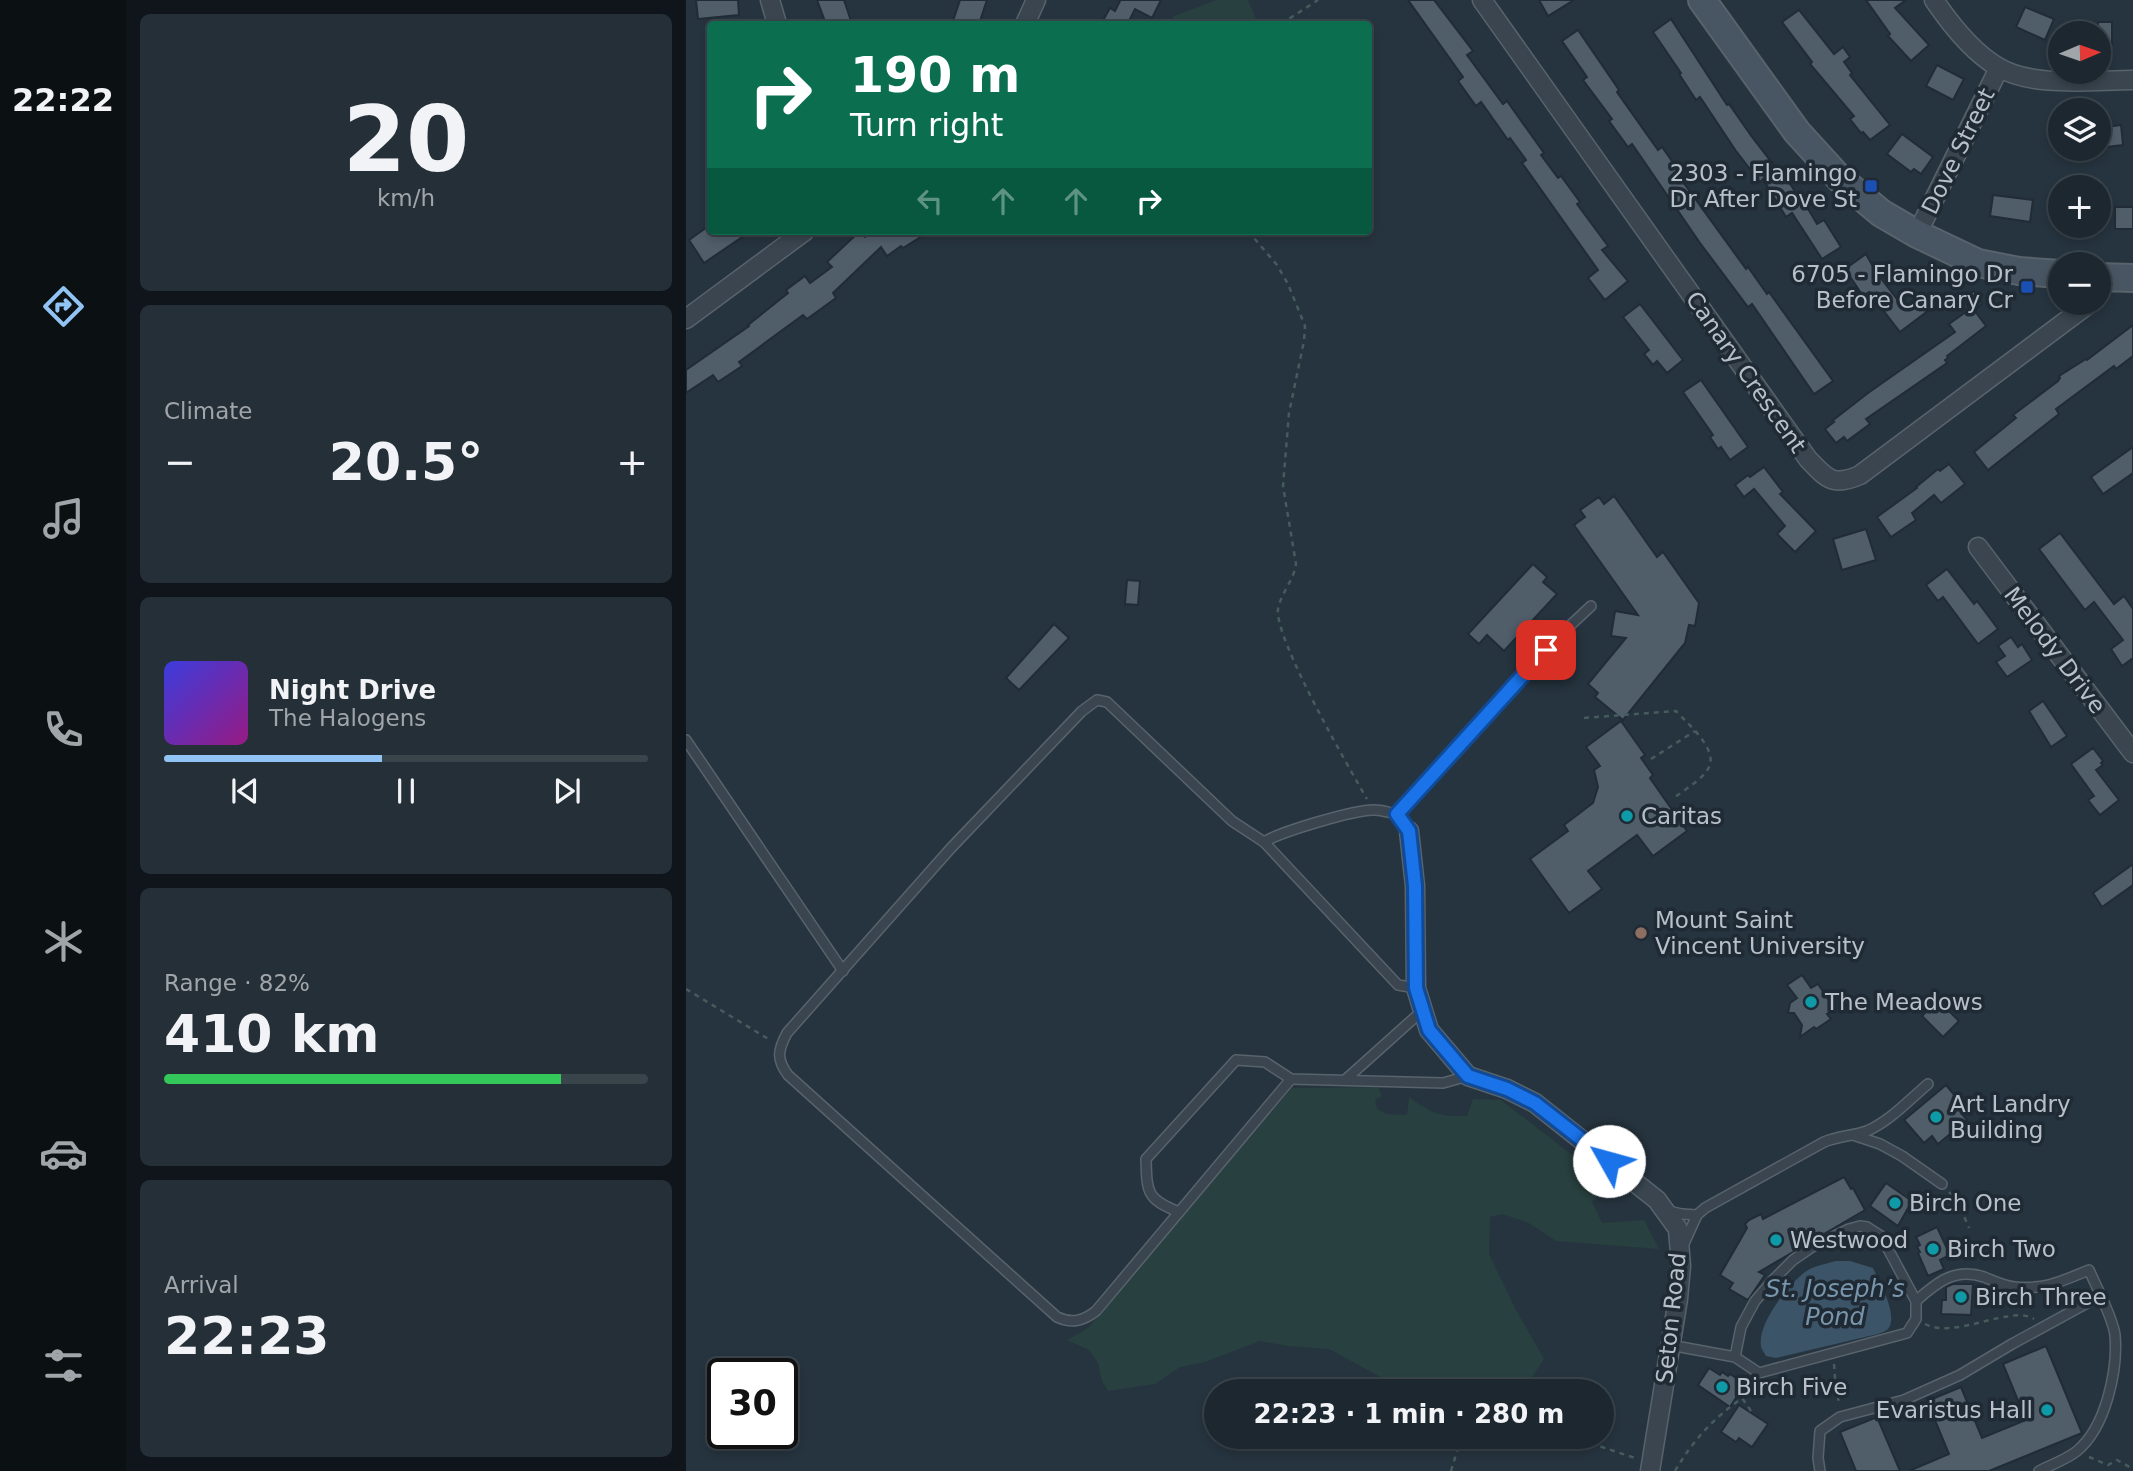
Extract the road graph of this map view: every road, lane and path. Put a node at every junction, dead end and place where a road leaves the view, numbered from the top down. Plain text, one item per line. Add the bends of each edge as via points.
1 (770, 0) edge
2 (1035, 0) edge
3 (1318, 0) edge
4 (1482, 0) edge
5 (1702, 0) edge
6 (1934, 0) edge
7 (776, 21) edge
8 (1026, 21) edge
9 (1286, 21) edge
10 (1999, 68) junction
11 (2133, 80) edge
12 (1917, 234) junction
13 (800, 235) edge
14 (1251, 235) edge
15 (2048, 273) edge
16 (2074, 315) edge
17 (686, 319) edge
18 (1978, 547) dead end
19 (1591, 606) dead end
20 (1584, 718) dead end
21 (1695, 731) junction
22 (686, 740) edge
23 (2133, 753) edge
24 (1651, 759) dead end
25 (1675, 797) dead end
26 (1374, 809) junction
27 (1397, 814) junction
28 (1409, 831) joint
29 (1264, 842) junction
30 (843, 971) junction
31 (1416, 988) junction
32 (686, 989) edge
33 (1422, 1011) junction
34 (780, 1045) junction
35 (1468, 1076) junction
36 (1291, 1079) junction
37 (1345, 1080) junction
38 (1928, 1084) dead end
39 (1853, 1135) junction
40 (1942, 1184) joint
41 (1666, 1211) junction
42 (1179, 1212) junction
43 (1697, 1214) junction
44 (1969, 1228) dead end
45 (1681, 1251) junction
46 (2101, 1296) junction
47 (1916, 1301) junction
48 (2033, 1317) dead end
49 (1916, 1319) junction
50 (1670, 1345) junction
51 (1833, 1352) junction
52 (1735, 1357) junction
53 (1759, 1373) junction
54 (1742, 1398) junction
55 (1751, 1411) dead end
56 (1840, 1417) junction
57 (1458, 1449) edge
58 (1604, 1449) edge
59 (2099, 1461) dead end
60 (1651, 1467) edge
61 (2133, 1469) edge
62 (1451, 1471) edge
63 (1675, 1471) edge
64 (1821, 1471) edge
65 (2039, 1471) edge

1 - 7 street
2 - 8 street
3 - 9 path
4 - 16 street, Canary Crescent via 1825,477 1844,482 1860,475
5 - 12 street via 1805,141 1881,213
6 - 10 street via 1972,47
10 - 11 street via 2044,81
10 - 12 street, Dove Street
12 - 15 street via 1978,263
13 - 17 street
14 - 26 path via 1288,284 1304,326 1289,413 1283,486 1296,564 1278,610 1280,623 1340,752
18 - 23 street, Melody Drive
19 - 27 lane
20 - 21 path via 1676,711
21 - 24 path
21 - 25 path via 1711,756 1710,766
22 - 30 lane
26 - 27 lane
26 - 29 lane via 1284,832
27 - 28 lane
28 - 31 street via 1415,886
29 - 30 lane via 1232,821 1107,702 1097,700 1082,710 951,848
29 - 31 lane via 1398,985
30 - 34 lane
31 - 33 street
32 - 34 path
33 - 35 street via 1429,1030
33 - 37 lane
34 - 42 lane via 780,1063 788,1075 1057,1317 1079,1321 1096,1311
35 - 37 lane via 1443,1083
35 - 41 street, Seton Road via 1535,1103 1628,1175
36 - 37 lane
36 - 42 lane
36 - 42 lane via 1265,1062 1236,1060 1146,1158 1147,1188 1160,1204
38 - 39 lane via 1884,1121
39 - 40 lane via 1902,1156
39 - 43 lane via 1824,1142
40 - 44 path via 1958,1202
41 - 43 lane
41 - 45 street, Seton Road via 1678,1229
43 - 45 lane
45 - 50 street, Seton Road
46 - 47 lane via 2089,1270 2037,1287 2003,1285 1973,1274 1952,1275 1938,1280
46 - 56 lane via 1960,1375 1904,1400
46 - 65 lane via 2115,1333 2108,1395 2092,1434 2077,1451
47 - 49 lane
47 - 52 lane via 1881,1236 1867,1227 1849,1229 1812,1247 1774,1279 1741,1327
48 - 49 path via 2023,1314 1954,1328 1933,1328
49 - 51 lane via 1907,1333
50 - 52 lane
50 - 60 street, Seton Road
51 - 53 lane
51 - 56 path via 1835,1378 1846,1386 1838,1397
52 - 53 lane
53 - 54 path
54 - 55 path
54 - 63 path via 1703,1430
56 - 64 lane via 1820,1431
57 - 62 path
58 - 60 path
59 - 61 path via 2108,1465 2117,1460

